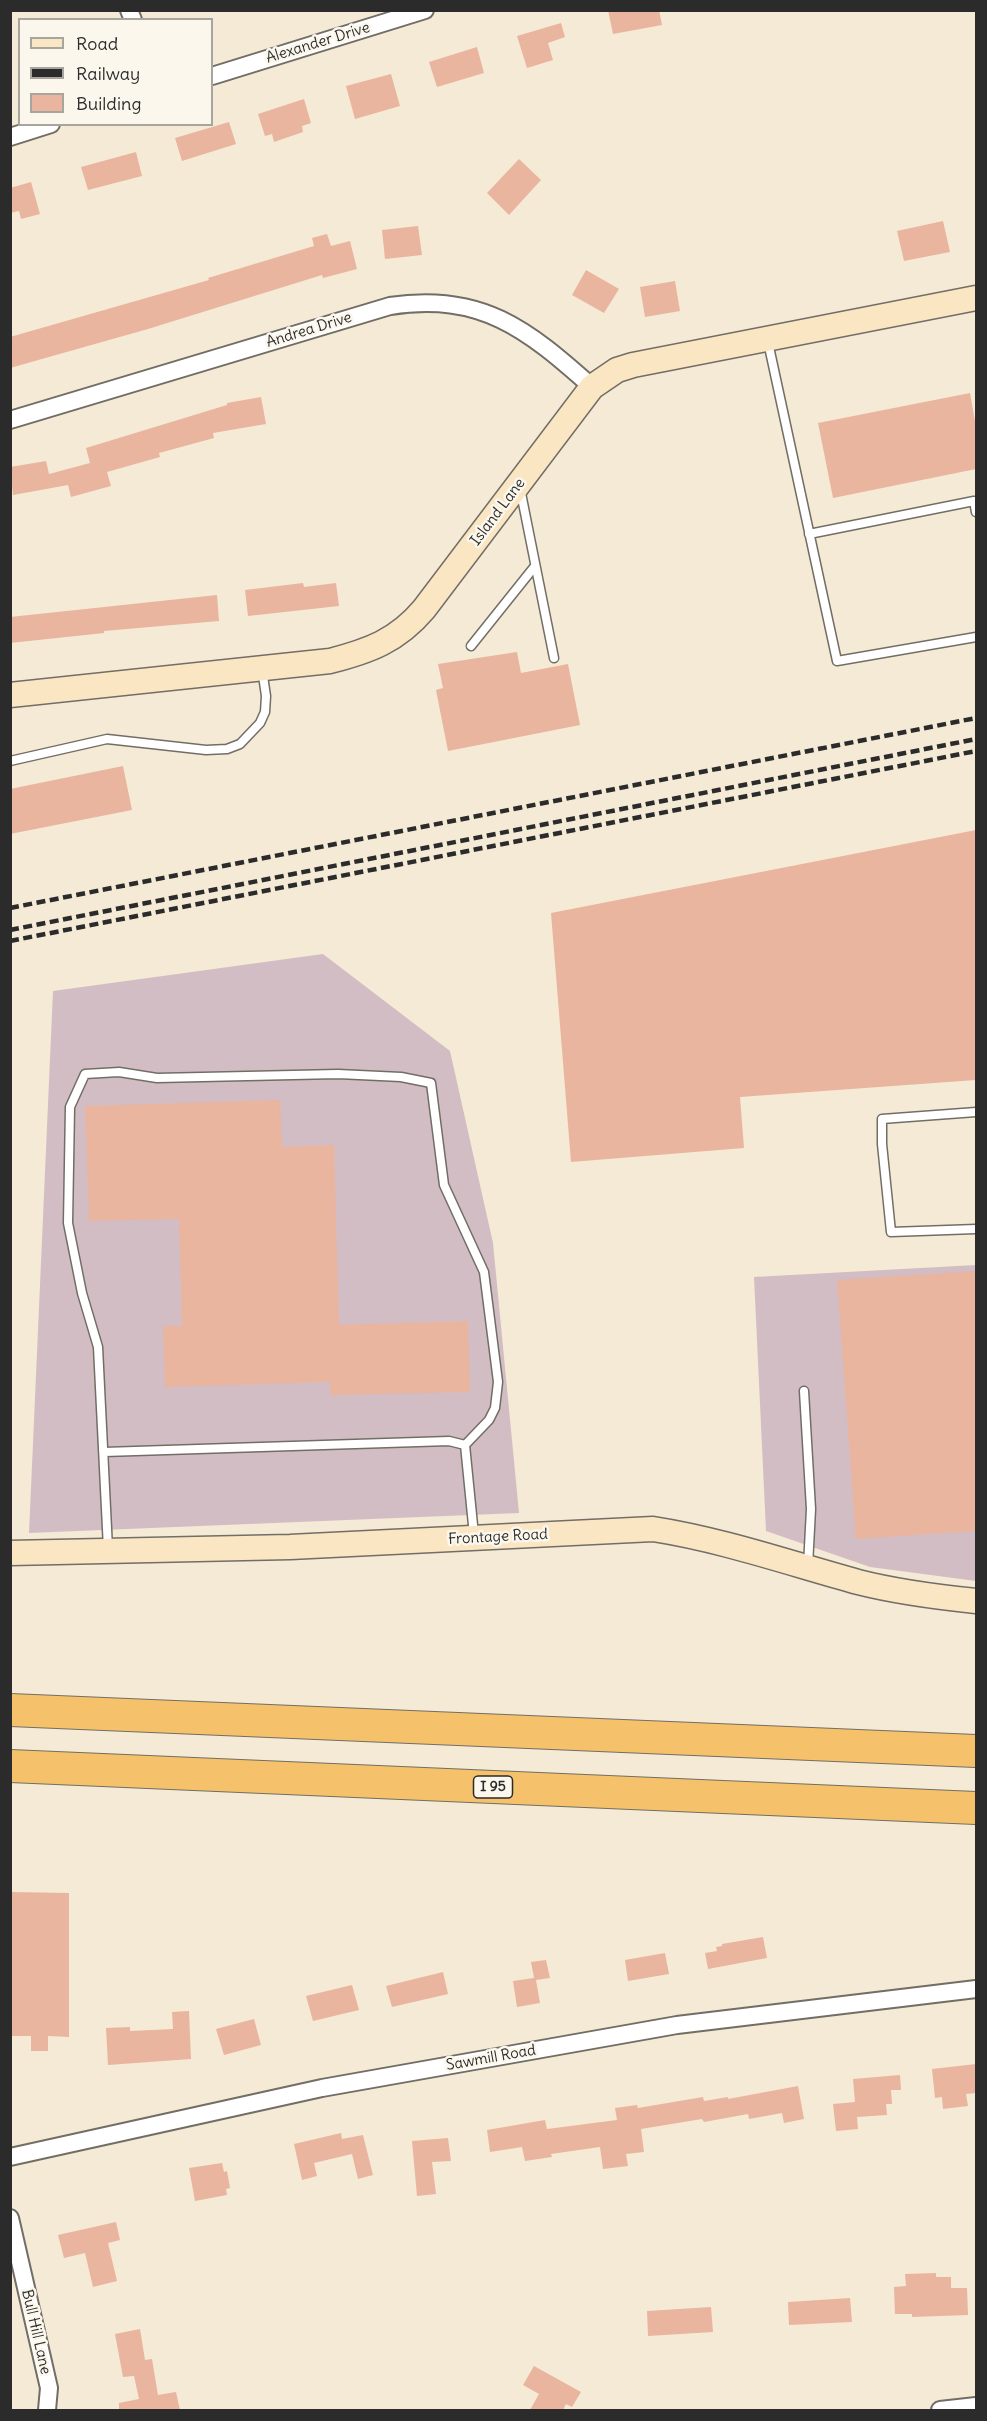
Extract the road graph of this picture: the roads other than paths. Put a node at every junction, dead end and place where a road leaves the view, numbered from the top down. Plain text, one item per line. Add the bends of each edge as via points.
1 (425, 10) edge
2 (213, 76) edge
3 (45, 126) edge
4 (10, 137) edge
5 (976, 298) edge
6 (767, 339) junction
7 (592, 387) junction
8 (10, 420) edge
9 (519, 484) junction
10 (976, 512) edge
11 (809, 534) junction
12 (535, 566) junction
13 (976, 637) edge
14 (471, 646) dead end
15 (554, 658) dead end
16 (262, 668) junction
17 (10, 695) edge
18 (10, 761) edge
19 (976, 1112) edge
20 (976, 1229) edge
21 (804, 1391) dead end
22 (465, 1445) junction
23 (104, 1452) junction
24 (475, 1538) junction
25 (108, 1550) junction
26 (10, 1553) edge
27 (808, 1566) junction
28 (976, 1601) edge
29 (10, 1710) edge
30 (976, 1751) edge
31 (10, 1766) edge
32 (976, 1808) edge
33 (976, 1989) edge
34 (10, 2157) edge
35 (10, 2218) edge
36 (976, 2406) edge
37 (47, 2410) edge
38 (940, 2410) edge

1 - 2 street, Alexander Drive
3 - 4 street
5 - 6 street, Island Lane
6 - 7 street, Island Lane via 633,365 617,370
6 - 11 lane
7 - 8 street, Andrea Drive via 555,354 491,313 439,302 416,302 390,306
7 - 9 street, Island Lane
9 - 12 lane
9 - 16 street, Island Lane via 424,609 400,632 368,651 330,661
10 - 11 lane via 974,501
11 - 13 lane via 837,661
12 - 14 lane
12 - 15 lane
16 - 17 street, Island Lane
16 - 18 lane via 265,712 240,744 227,749 107,739
19 - 20 lane via 882,1119 882,1144 891,1232
21 - 27 lane via 811,1509
22 - 23 lane via 450,1441
22 - 23 lane via 489,1420 495,1408 498,1382 484,1272 444,1185 431,1083 401,1077 338,1074 157,1078 119,1072 85,1074 70,1107 69,1223 82,1293 98,1347
22 - 24 lane
23 - 25 lane
24 - 25 street, Frontage Road
24 - 27 street, Frontage Road via 653,1529 696,1536
25 - 26 street, Frontage Road
27 - 28 street, Frontage Road via 903,1592
29 - 30 highway
31 - 32 highway, I 95
33 - 34 street, Sawmill Road via 665,2027 322,2088
35 - 37 street, Bull Hill Lane via 49,2388
36 - 38 street

